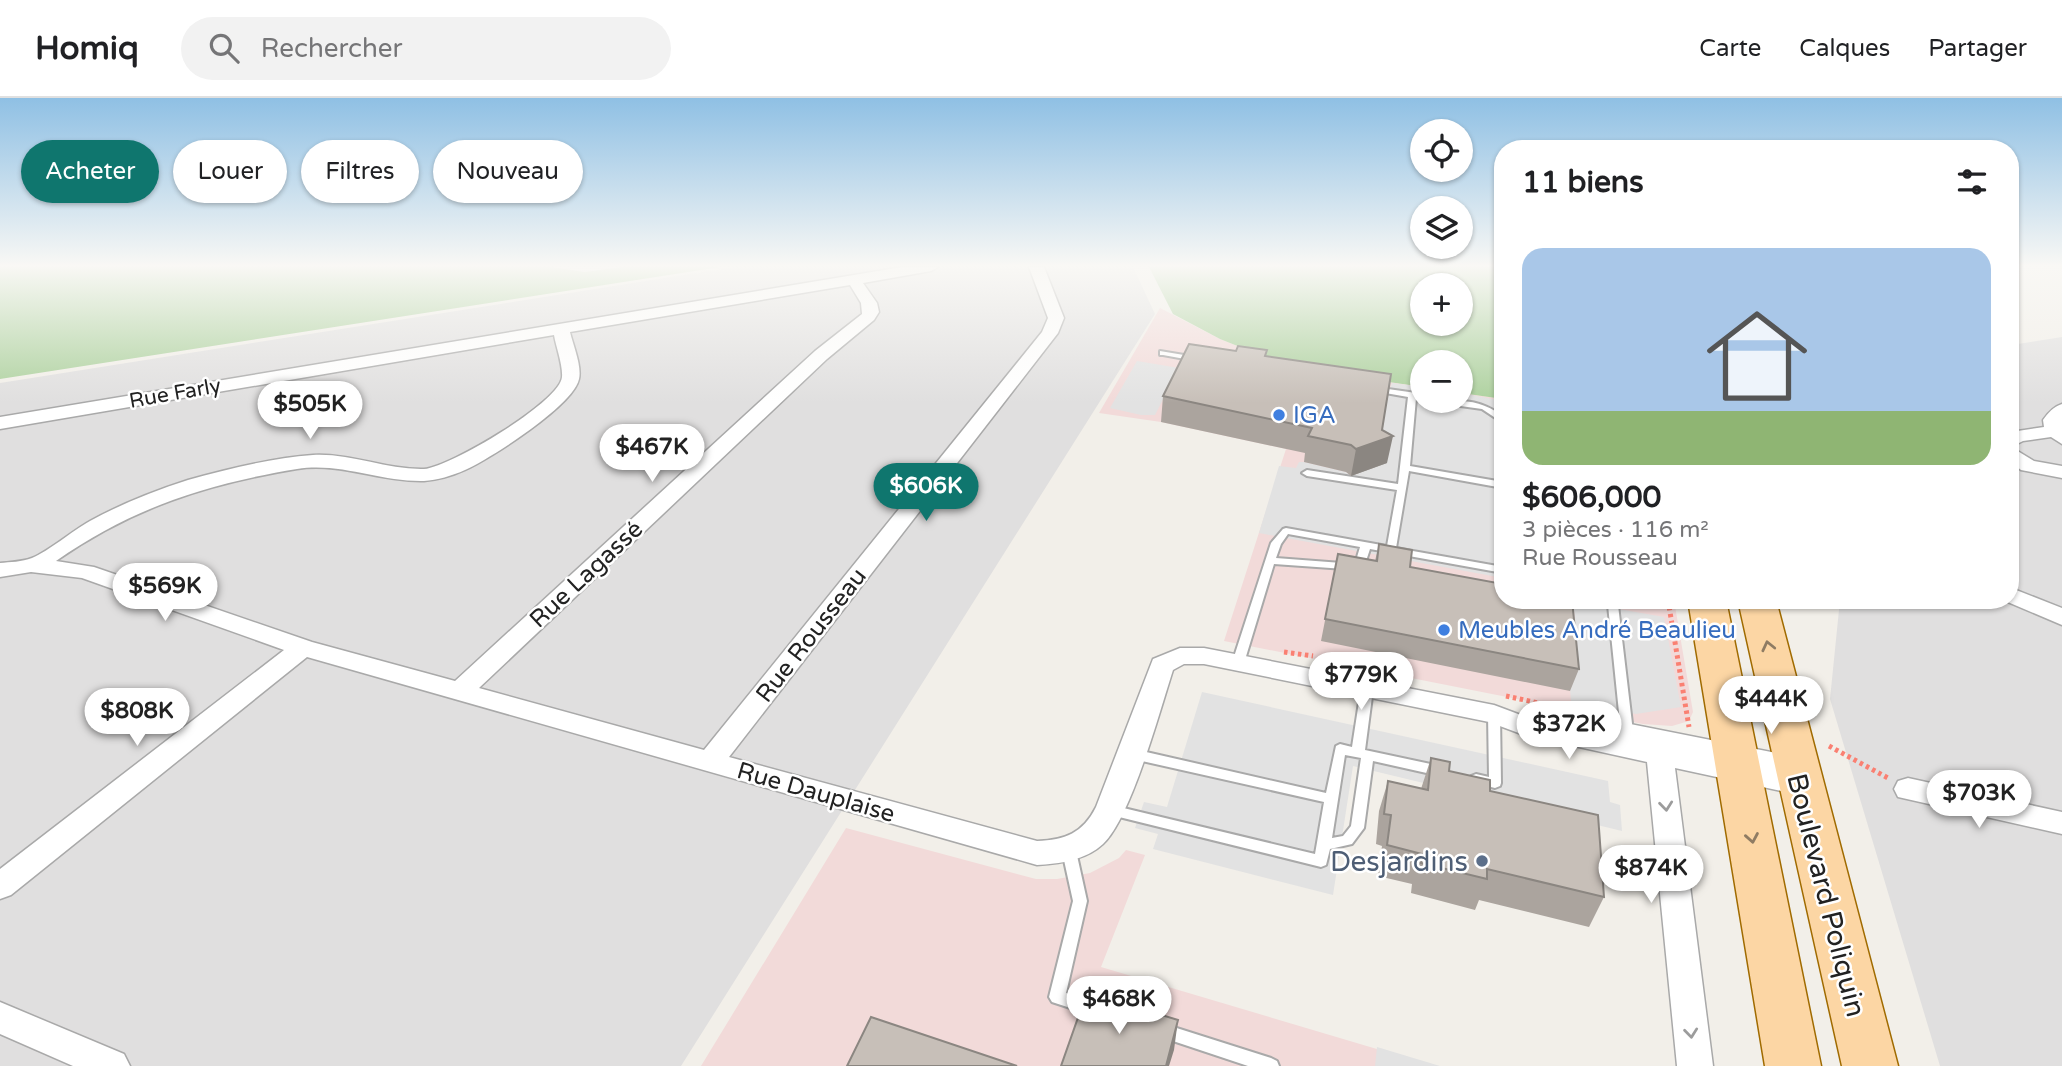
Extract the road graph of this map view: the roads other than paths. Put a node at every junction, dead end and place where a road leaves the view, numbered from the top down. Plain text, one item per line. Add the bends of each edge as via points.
1 (664, 312) edge
2 (871, 312) edge
3 (1054, 312) edge
4 (561, 329) junction
5 (1163, 353) dead end
6 (1202, 360) edge
7 (1372, 388) edge
8 (1410, 395) edge
9 (1473, 405) edge
10 (2062, 410) edge
11 (1410, 413) edge
12 (1494, 414) edge
13 (0, 423) edge
14 (2058, 435) edge
15 (2019, 436) edge
16 (2019, 459) edge
17 (1405, 468) junction
18 (2062, 472) edge
19 (1307, 473) dead end
20 (1494, 483) edge
21 (1402, 488) junction
22 (1366, 546) junction
23 (1391, 550) junction
24 (1270, 561) junction
25 (35, 566) junction
26 (1494, 568) edge
27 (0, 570) edge
28 (2019, 598) edge
29 (1613, 609) edge
30 (1709, 609) edge
31 (1760, 609) edge
32 (2062, 617) edge
33 (303, 648) junction
34 (1238, 663) junction
35 (1367, 689) junction
36 (460, 692) junction
37 (1494, 714) junction
38 (1627, 732) junction
39 (1659, 747) junction
40 (1131, 753) junction
41 (1363, 754) junction
42 (710, 762) junction
43 (1739, 762) junction
44 (1809, 765) junction
45 (1908, 789) road end
46 (1332, 799) junction
47 (1110, 809) junction
48 (2062, 823) edge
49 (1324, 845) junction
50 (1069, 851) junction
51 (0, 886) edge
52 (1108, 1013) edge
53 (0, 1018) edge
54 (1145, 1025) edge
55 (112, 1066) edge
56 (1271, 1066) edge
57 (1695, 1066) edge
58 (1793, 1066) edge
59 (1870, 1066) edge

1 - 4 street, Rue Farly
2 - 36 street, Rue Lagassé
3 - 42 street, Rue Rousseau via 1056,318 1049,332
4 - 13 street, Rue Farly
4 - 25 street via 570,377 565,392 460,465 411,474 364,464 313,461 207,479 137,504 85,530
5 - 6 lane
7 - 8 lane
9 - 12 lane
10 - 14 street via 2052,420
11 - 17 lane
14 - 15 street
16 - 18 street via 2028,466
17 - 20 lane
17 - 21 lane
19 - 21 lane
21 - 23 lane
22 - 23 lane
22 - 24 lane via 1359,567
22 - 24 lane via 1286,531
23 - 26 lane
24 - 34 lane
25 - 27 street, Rue Dauplaise
25 - 33 street, Rue Dauplaise via 86,572
28 - 32 street
29 - 38 lane
30 - 43 main road
44 -> 31 main road, Boulevard Poliquin
33 - 36 street, Rue Dauplaise
33 - 51 street
34 - 35 street
34 - 40 street via 1180,656 1162,665
35 - 37 street
35 - 41 lane
36 - 42 street, Rue Dauplaise
37 - 38 street via 1524,711
37 - 39 street via 1524,726
37 - 41 lane via 1494,783
38 - 39 street
39 - 43 street
39 -> 57 street
40 - 46 lane
40 - 47 street
41 - 46 lane via 1340,749
41 - 49 lane via 1357,828 1347,839
42 - 50 street, Rue Dauplaise via 1037,853
43 - 44 street
43 -> 58 main road
44 - 59 main road, Boulevard Poliquin
45 - 48 street
46 - 49 lane
47 - 49 lane via 1321,861
47 - 50 street via 1095,835
50 - 52 lane via 1080,901 1057,997
53 - 55 street
54 - 56 lane

